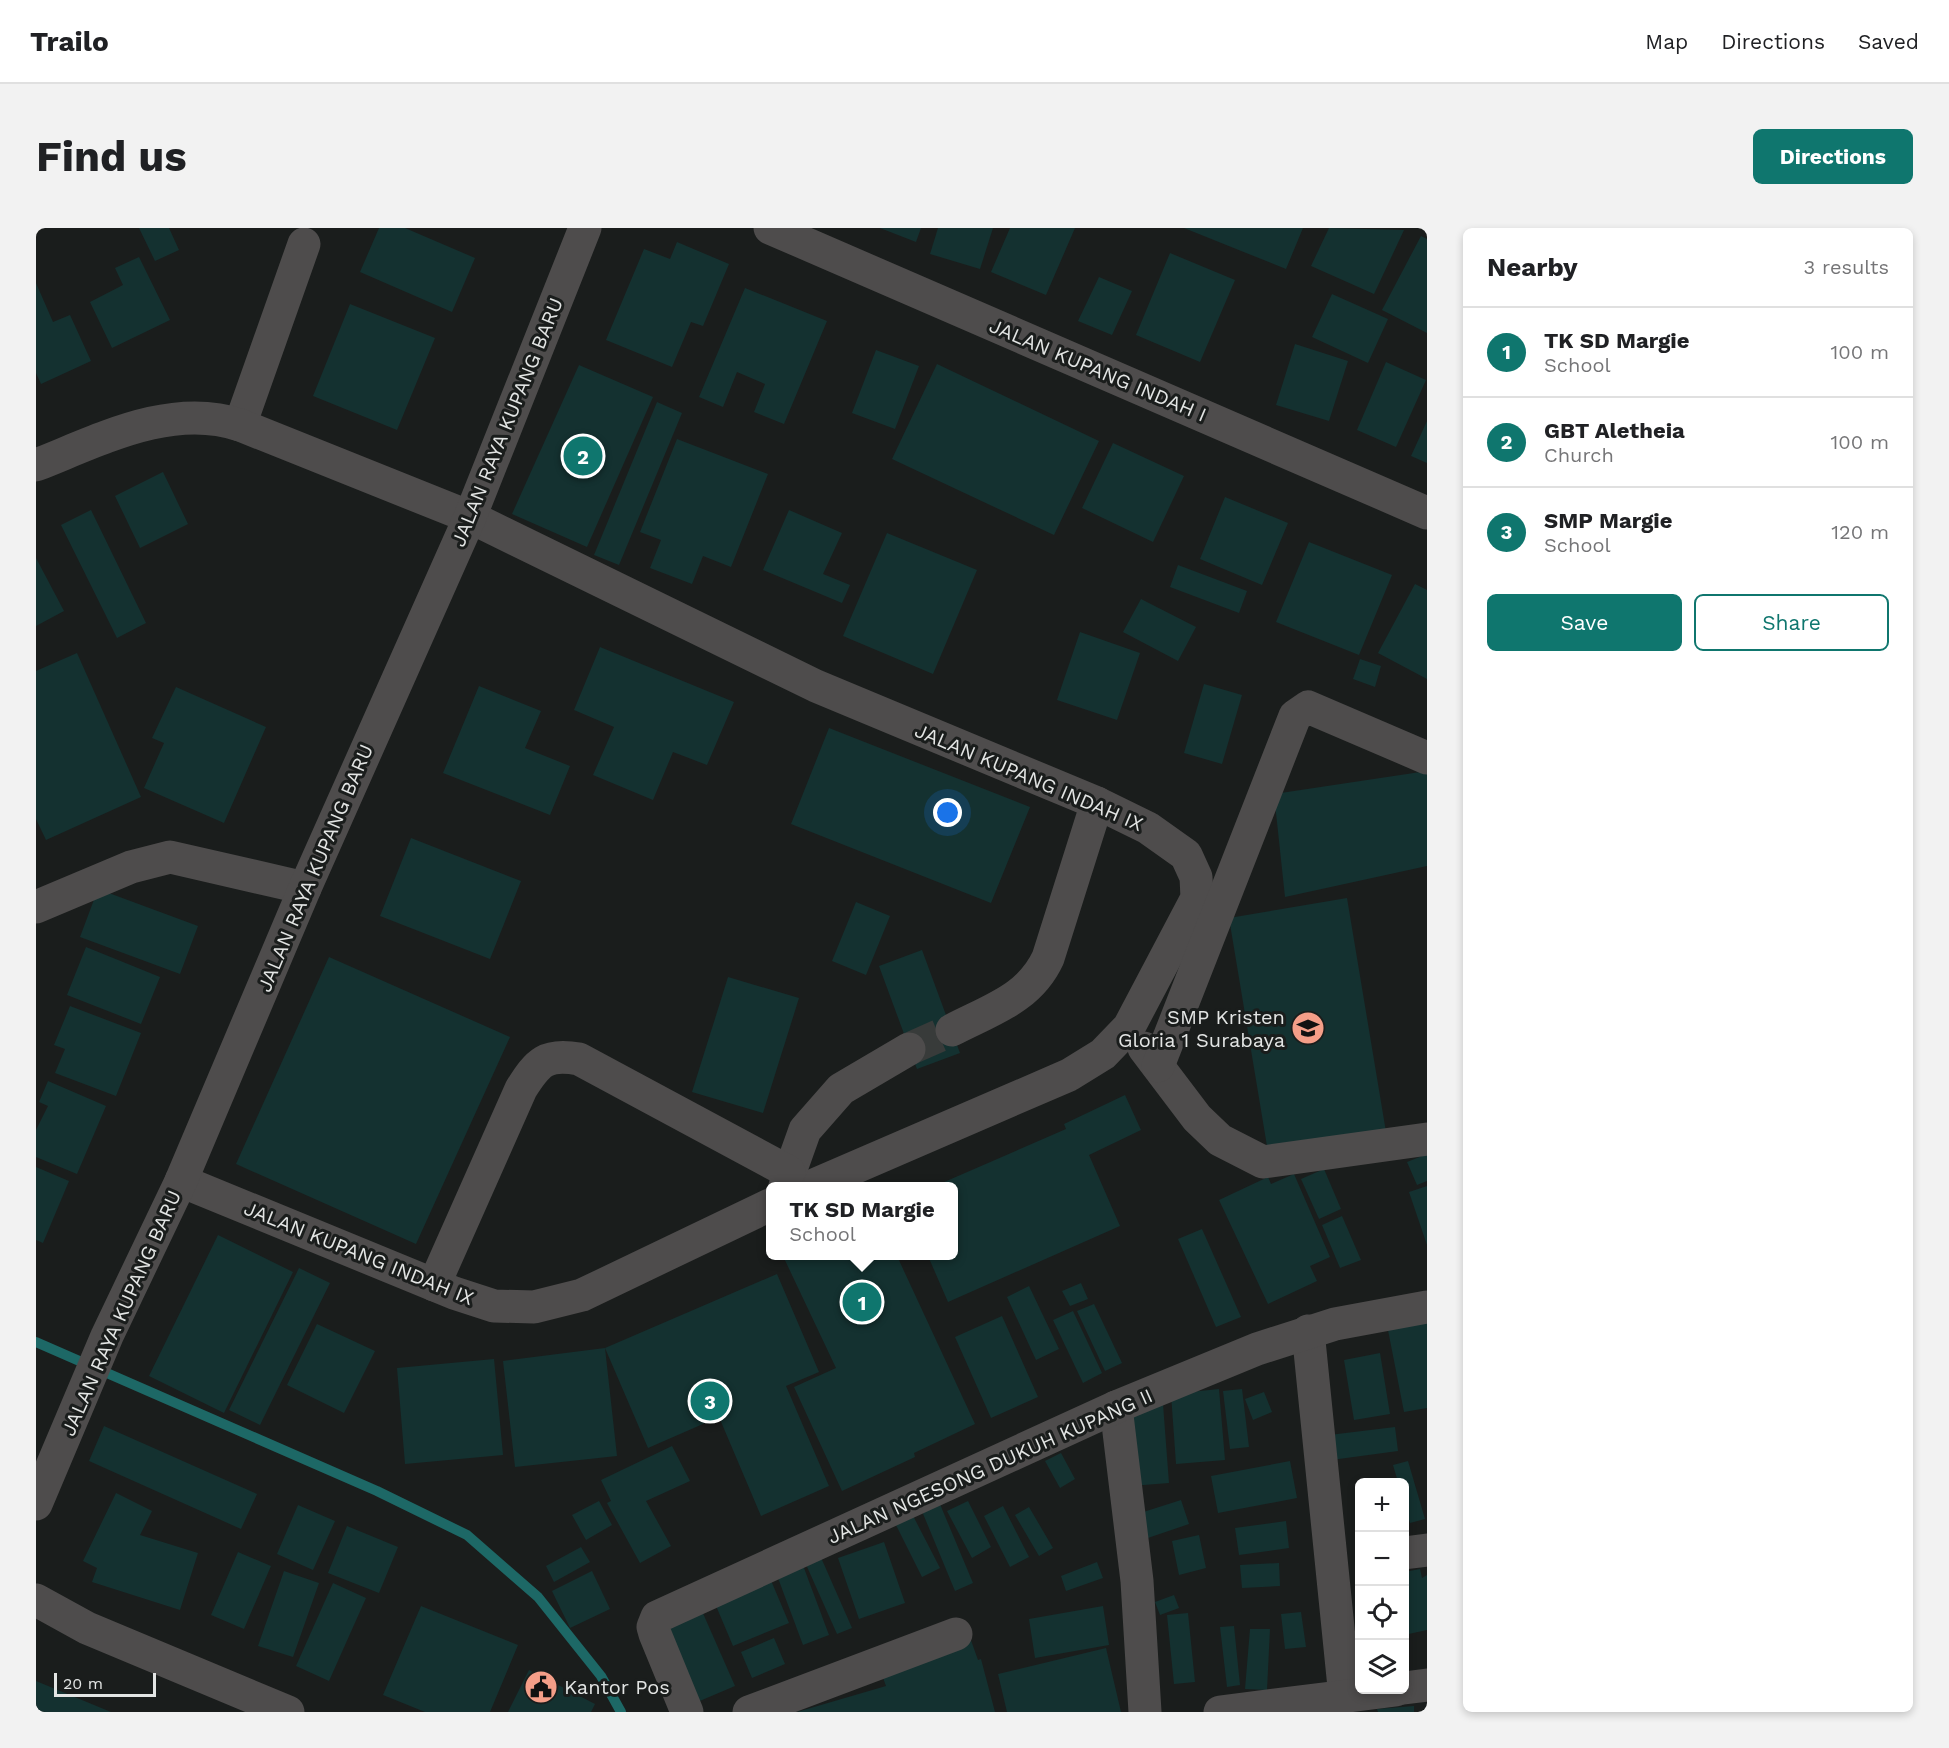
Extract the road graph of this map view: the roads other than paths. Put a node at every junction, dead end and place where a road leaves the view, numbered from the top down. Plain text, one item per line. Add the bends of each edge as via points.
1 (585, 228) edge
2 (770, 228) edge
3 (304, 244) dead end
4 (240, 425) junction
5 (36, 465) edge
6 (1427, 513) edge
7 (470, 517) junction
8 (1427, 758) edge
9 (1096, 803) junction
10 (1243, 849) junction
11 (1186, 855) junction
12 (305, 888) junction
13 (36, 907) edge
14 (1129, 1028) junction
15 (952, 1030) tunnel mouth
16 (909, 1049) tunnel mouth
17 (1158, 1066) junction
18 (1427, 1139) edge
19 (181, 1181) junction
20 (796, 1182) edge
21 (766, 1207) edge
22 (434, 1285) junction
23 (1427, 1306) edge
24 (1308, 1330) junction
25 (1116, 1407) junction
26 (36, 1504) edge
27 (1427, 1550) edge
28 (1409, 1553) edge
29 (1345, 1563) edge
30 (36, 1600) edge
31 (956, 1634) dead end
32 (1427, 1685) edge
33 (1409, 1687) edge
34 (1364, 1694) edge
35 (1345, 1697) junction
36 (288, 1712) edge
37 (687, 1712) edge
38 (748, 1712) edge
39 (1145, 1712) edge
40 (1220, 1712) edge

1 - 7 street, JALAN RAYA KUPANG BARU
2 - 6 street, JALAN KUPANG INDAH I
3 - 4 street
4 - 5 street, JALAN KUPANG INDAH IX via 220,418 165,419
4 - 7 street, JALAN KUPANG INDAH IX
7 - 9 street, JALAN KUPANG INDAH IX via 816,686
7 - 12 street, JALAN RAYA KUPANG BARU
8 - 10 street via 1308,707 1295,716
9 - 11 street, JALAN KUPANG INDAH IX via 1148,828
9 - 15 street via 1039,976 1025,992
10 - 11 street
10 - 17 street
11 - 14 street via 1196,877 1197,898
12 - 13 street via 170,857 131,867
12 - 19 street, JALAN RAYA KUPANG BARU
14 - 17 street
14 - 20 street via 1103,1054 1069,1075
16 - 20 street via 841,1089 805,1130
17 - 18 street via 1197,1118 1220,1140 1263,1162
19 - 22 street, JALAN KUPANG INDAH IX
19 - 26 street, JALAN RAYA KUPANG BARU via 107,1336
20 - 22 street via 579,1059 561,1056 542,1061 521,1089
21 - 22 street, JALAN KUPANG INDAH IX via 582,1294 534,1307 494,1306
23 - 24 street, JALAN NGESONG DUKUH KUPANG II
24 - 25 street, JALAN NGESONG DUKUH KUPANG II
24 - 29 street
25 - 37 street, JALAN NGESONG DUKUH KUPANG II via 657,1617 655,1634
25 - 39 street via 1137,1581
27 - 28 street
29 - 35 street
30 - 36 street via 87,1628
31 - 38 street
32 - 33 street
34 - 35 street
35 - 40 street

